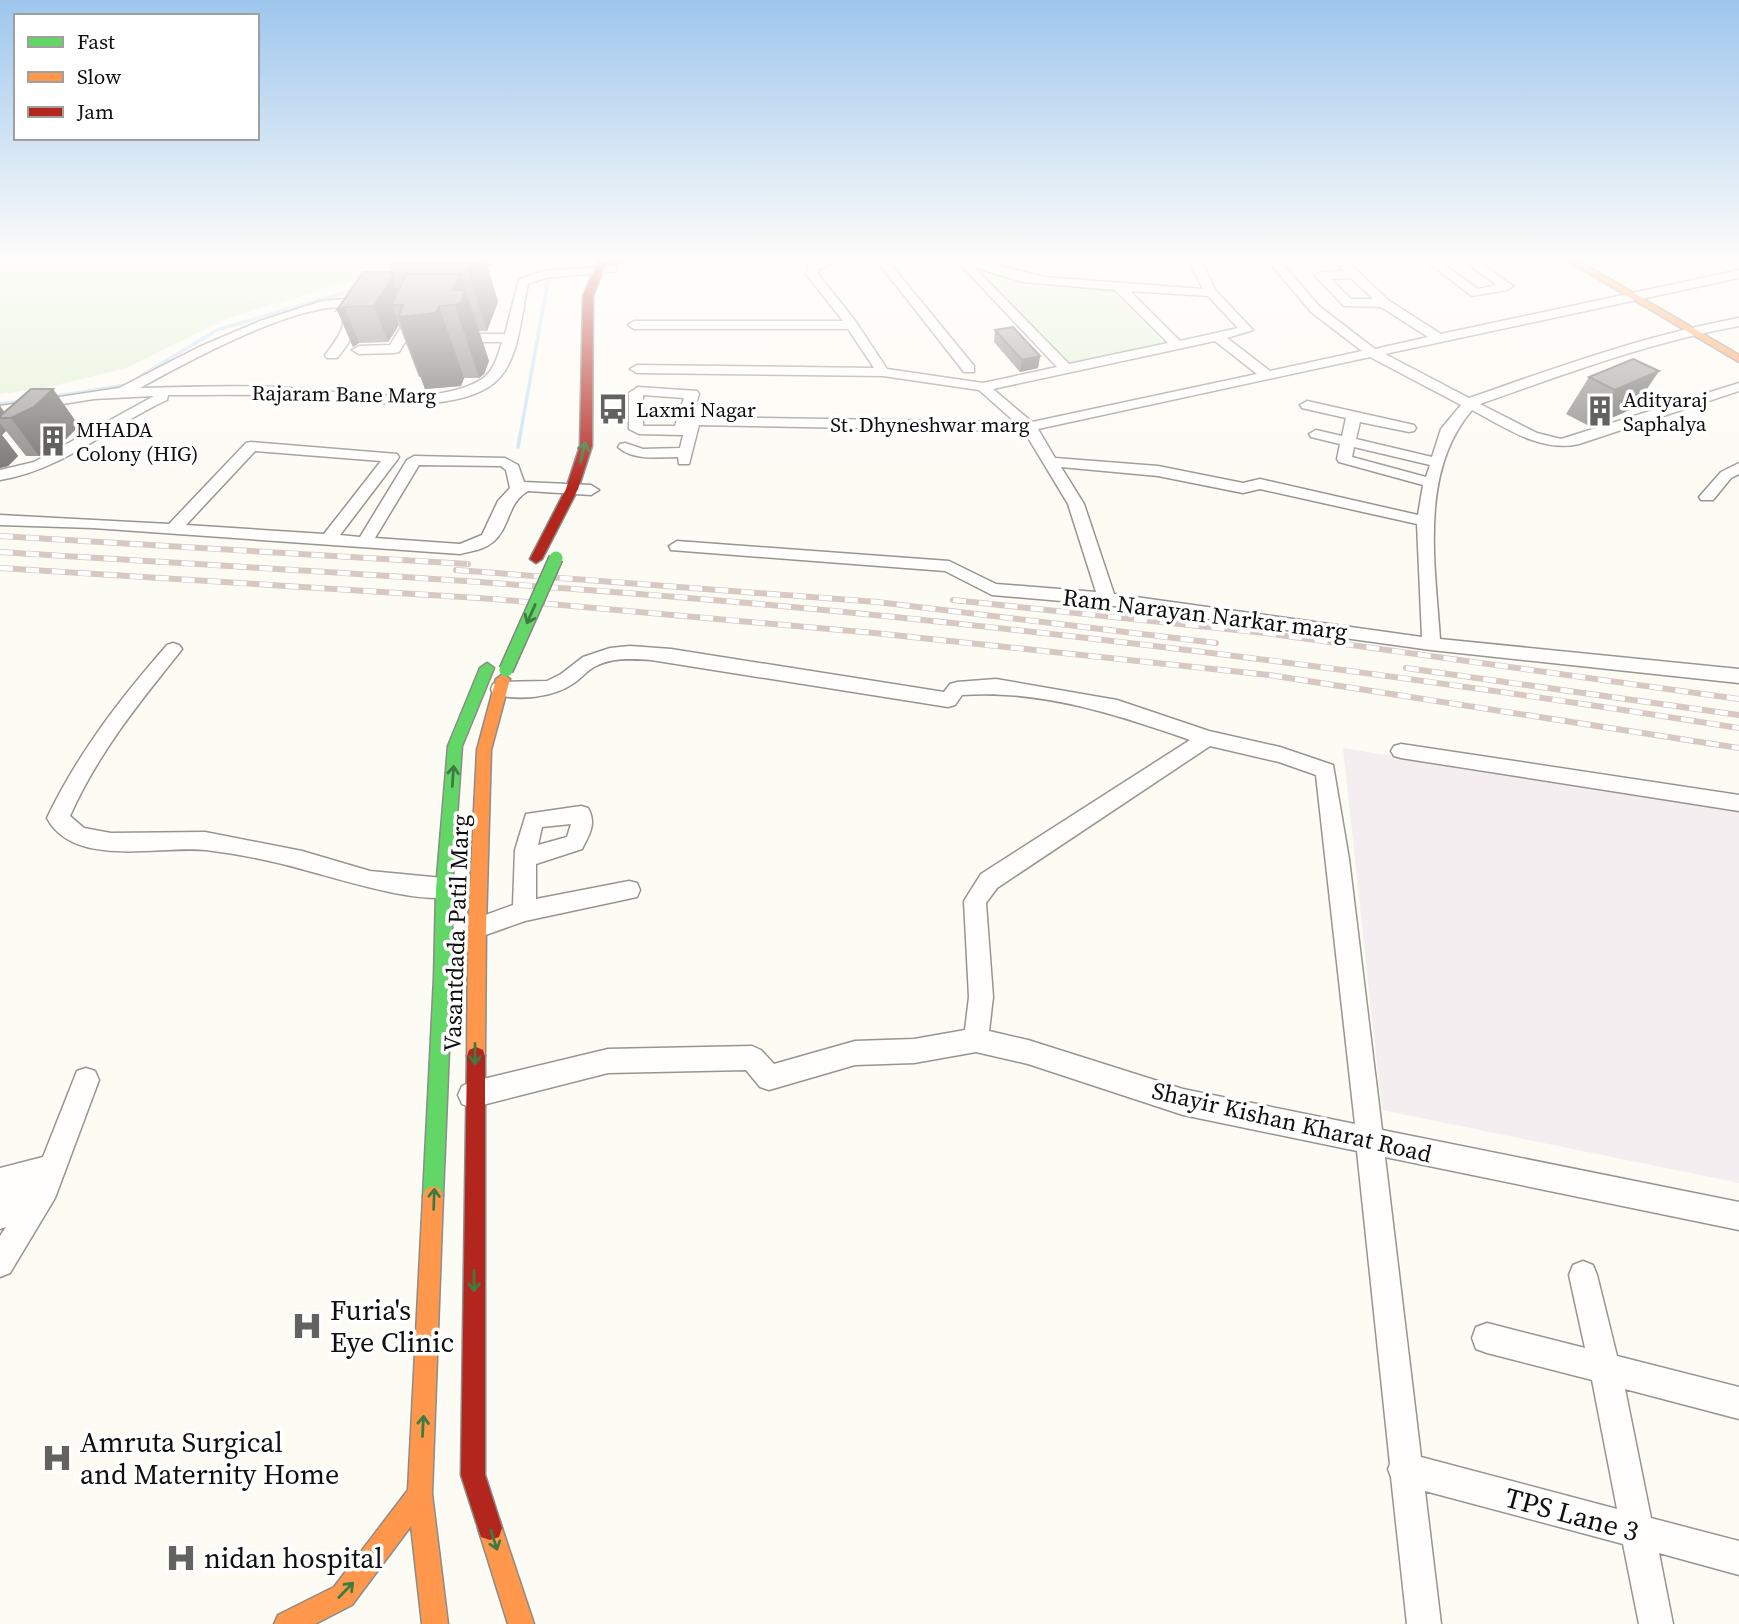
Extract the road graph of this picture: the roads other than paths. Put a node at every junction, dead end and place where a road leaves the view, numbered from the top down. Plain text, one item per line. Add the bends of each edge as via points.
1 (228, 337) edge
2 (347, 337) edge
3 (591, 337) edge
4 (860, 337) edge
5 (943, 337) edge
6 (1036, 337) edge
7 (1169, 337) edge
8 (1218, 337) joint
9 (1353, 337) edge
10 (1444, 337) edge
11 (1670, 337) edge
12 (1700, 337) edge
13 (401, 338) joint
14 (509, 338) joint
15 (1438, 338) joint
16 (1178, 346) junction
17 (359, 350) dead end
18 (1374, 354) junction
19 (332, 355) dead end
20 (1739, 359) edge
21 (637, 369) dead end
22 (969, 369) dead end
23 (1068, 370) junction
24 (883, 372) junction
25 (1268, 376) junction
26 (983, 387) junction
27 (1739, 387) edge
28 (174, 392) junction
29 (123, 393) junction
30 (1471, 402) junction
31 (1307, 405) dead end
32 (0, 410) edge
33 (1354, 416) junction
34 (1029, 427) junction
35 (1409, 428) dead end
36 (1316, 434) dead end
37 (1350, 442) junction
38 (625, 447) dead end
39 (1050, 462) junction
40 (1438, 463) junction
41 (1739, 468) edge
42 (597, 469) dead end
43 (0, 475) edge
44 (1432, 483) junction
45 (518, 489) junction
46 (572, 489) junction
47 (591, 490) junction
48 (1707, 497) dead end
49 (0, 520) edge
50 (1425, 521) junction
51 (571, 528) dead end
52 (173, 529) junction
53 (328, 540) junction
54 (364, 543) junction
55 (677, 546) dead end
56 (559, 553) dead end
57 (533, 565) dead end
58 (1107, 599) junction
59 (1431, 644) junction
60 (173, 649) dead end
61 (510, 663) junction
62 (1739, 676) edge
63 (500, 690) junction
64 (1207, 738) junction
65 (1401, 751) dead end
66 (1739, 803) edge
67 (526, 858) dead end
68 (479, 883) junction
69 (444, 889) junction
70 (629, 890) dead end
71 (523, 911) junction
72 (477, 928) junction
73 (475, 974) junction
74 (443, 978) junction
75 (976, 1040) junction
76 (86, 1080) dead end
77 (475, 1094) junction
78 (438, 1103) junction
79 (1370, 1141) junction
80 (51, 1169) junction
81 (12, 1179) edge
82 (0, 1215) edge
83 (1739, 1216) edge
84 (474, 1223) junction
85 (443, 1230) junction
86 (0, 1263) edge
87 (1583, 1275) dead end
88 (1487, 1338) dead end
89 (1605, 1368) junction
90 (1739, 1403) edge
91 (1404, 1469) junction
92 (420, 1494) junction
93 (1637, 1531) junction
94 (1739, 1558) edge
95 (287, 1624) edge
96 (435, 1624) edge
97 (521, 1624) edge
98 (1424, 1624) edge
99 (1656, 1624) edge

1 - 29 street
2 - 19 street
46 -> 3 main road via 596,405
4 - 24 street
5 - 22 street
6 - 23 street
7 - 16 street
8 - 16 street
8 - 25 street
9 - 18 street
10 - 15 street, St. Dhyneshwar marg
11 - 30 street
12 - 20 main road
13 - 14 street
13 - 17 street via 390,350
14 - 28 street, Rajaram Bane Marg via 491,379 459,394 356,398 295,392
15 - 18 street, St. Dhyneshwar marg
16 - 23 street
18 - 25 street, St. Dhyneshwar marg
18 - 30 street
21 - 24 street
23 - 26 street
24 - 26 street
25 - 34 street, St. Dhyneshwar marg
26 - 34 street
27 - 30 street via 1561,443 1532,436
28 - 29 street, Rajaram Bane Marg
28 - 43 street via 140,405 53,460 13,475
29 - 32 street, Rajaram Bane Marg
30 - 40 street via 1448,429
31 - 33 street
33 - 35 street
33 - 37 street
34 - 38 street, St. Dhyneshwar marg via 687,422 684,457
34 - 39 street
36 - 37 street
37 - 40 street
37 - 44 street via 1348,461
39 - 50 street via 1158,471 1243,488 1260,484
39 - 58 street via 1076,504
40 - 44 street
41 - 48 street via 1726,475
42 - 47 main road
44 - 50 street
45 - 46 street
45 - 54 street via 510,493 490,539 482,545 446,549
45 - 54 street via 513,468 505,463 414,460
46 - 47 street
46 - 57 main road
47 - 51 main road
49 - 52 street
50 - 59 street
52 - 53 street
52 - 53 street via 251,446 392,457
53 - 54 street
55 - 58 street, Ram Narayan Narkar marg via 949,566 992,589
56 -> 61 main road, Vasantdada Patil Marg, bridge
58 - 59 street, Ram Narayan Narkar marg
59 - 62 street, Ram Narayan Narkar marg
60 - 69 street via 104,733 73,781 58,818 78,836 111,842 205,841 302,860 370,880
61 - 63 main road, Vasantdada Patil Marg
69 -> 61 main road, Vasantdada Patil Marg via 455,746 490,661
63 - 64 street via 538,690 562,683 587,662 607,656 671,655 948,699 957,689 1017,689 1117,707
63 - 68 main road, Vasantdada Patil Marg via 484,750
64 - 75 street via 989,881 975,901 981,997
64 - 79 street via 1325,770
65 - 66 street
67 - 71 street
68 - 69 street
68 - 72 main road, Vasantdada Patil Marg
69 - 74 main road, Vasantdada Patil Marg
70 - 71 street
71 - 72 street
72 - 73 main road, Vasantdada Patil Marg
73 - 74 main road
73 -> 77 main road, Vasantdada Patil Marg
74 - 78 main road, Vasantdada Patil Marg
75 - 77 street via 914,1051 855,1053 769,1078 752,1058 608,1061
75 - 79 street, Shayir Kishan Kharat Road via 1183,1102
76 - 80 street
77 - 78 street
77 - 84 main road, Vasantdada Patil Marg
85 -> 78 main road, Vasantdada Patil Marg
79 - 83 street, Shayir Kishan Kharat Road
79 - 91 street
80 - 81 street
80 - 86 street via 46,1188
81 - 82 street
84 - 85 main road
84 -> 97 main road, Vasantdada Patil Marg via 468,1381 473,1475
92 -> 85 main road, Vasantdada Patil Marg
87 - 89 street
88 - 89 street
89 - 90 street
89 - 93 street
91 - 93 street, TPS Lane 3
91 - 98 street
95 -> 92 main road via 343,1596
92 - 96 main road, Vasantdada Patil Marg
93 - 94 street, TPS Lane 3
93 - 99 street

